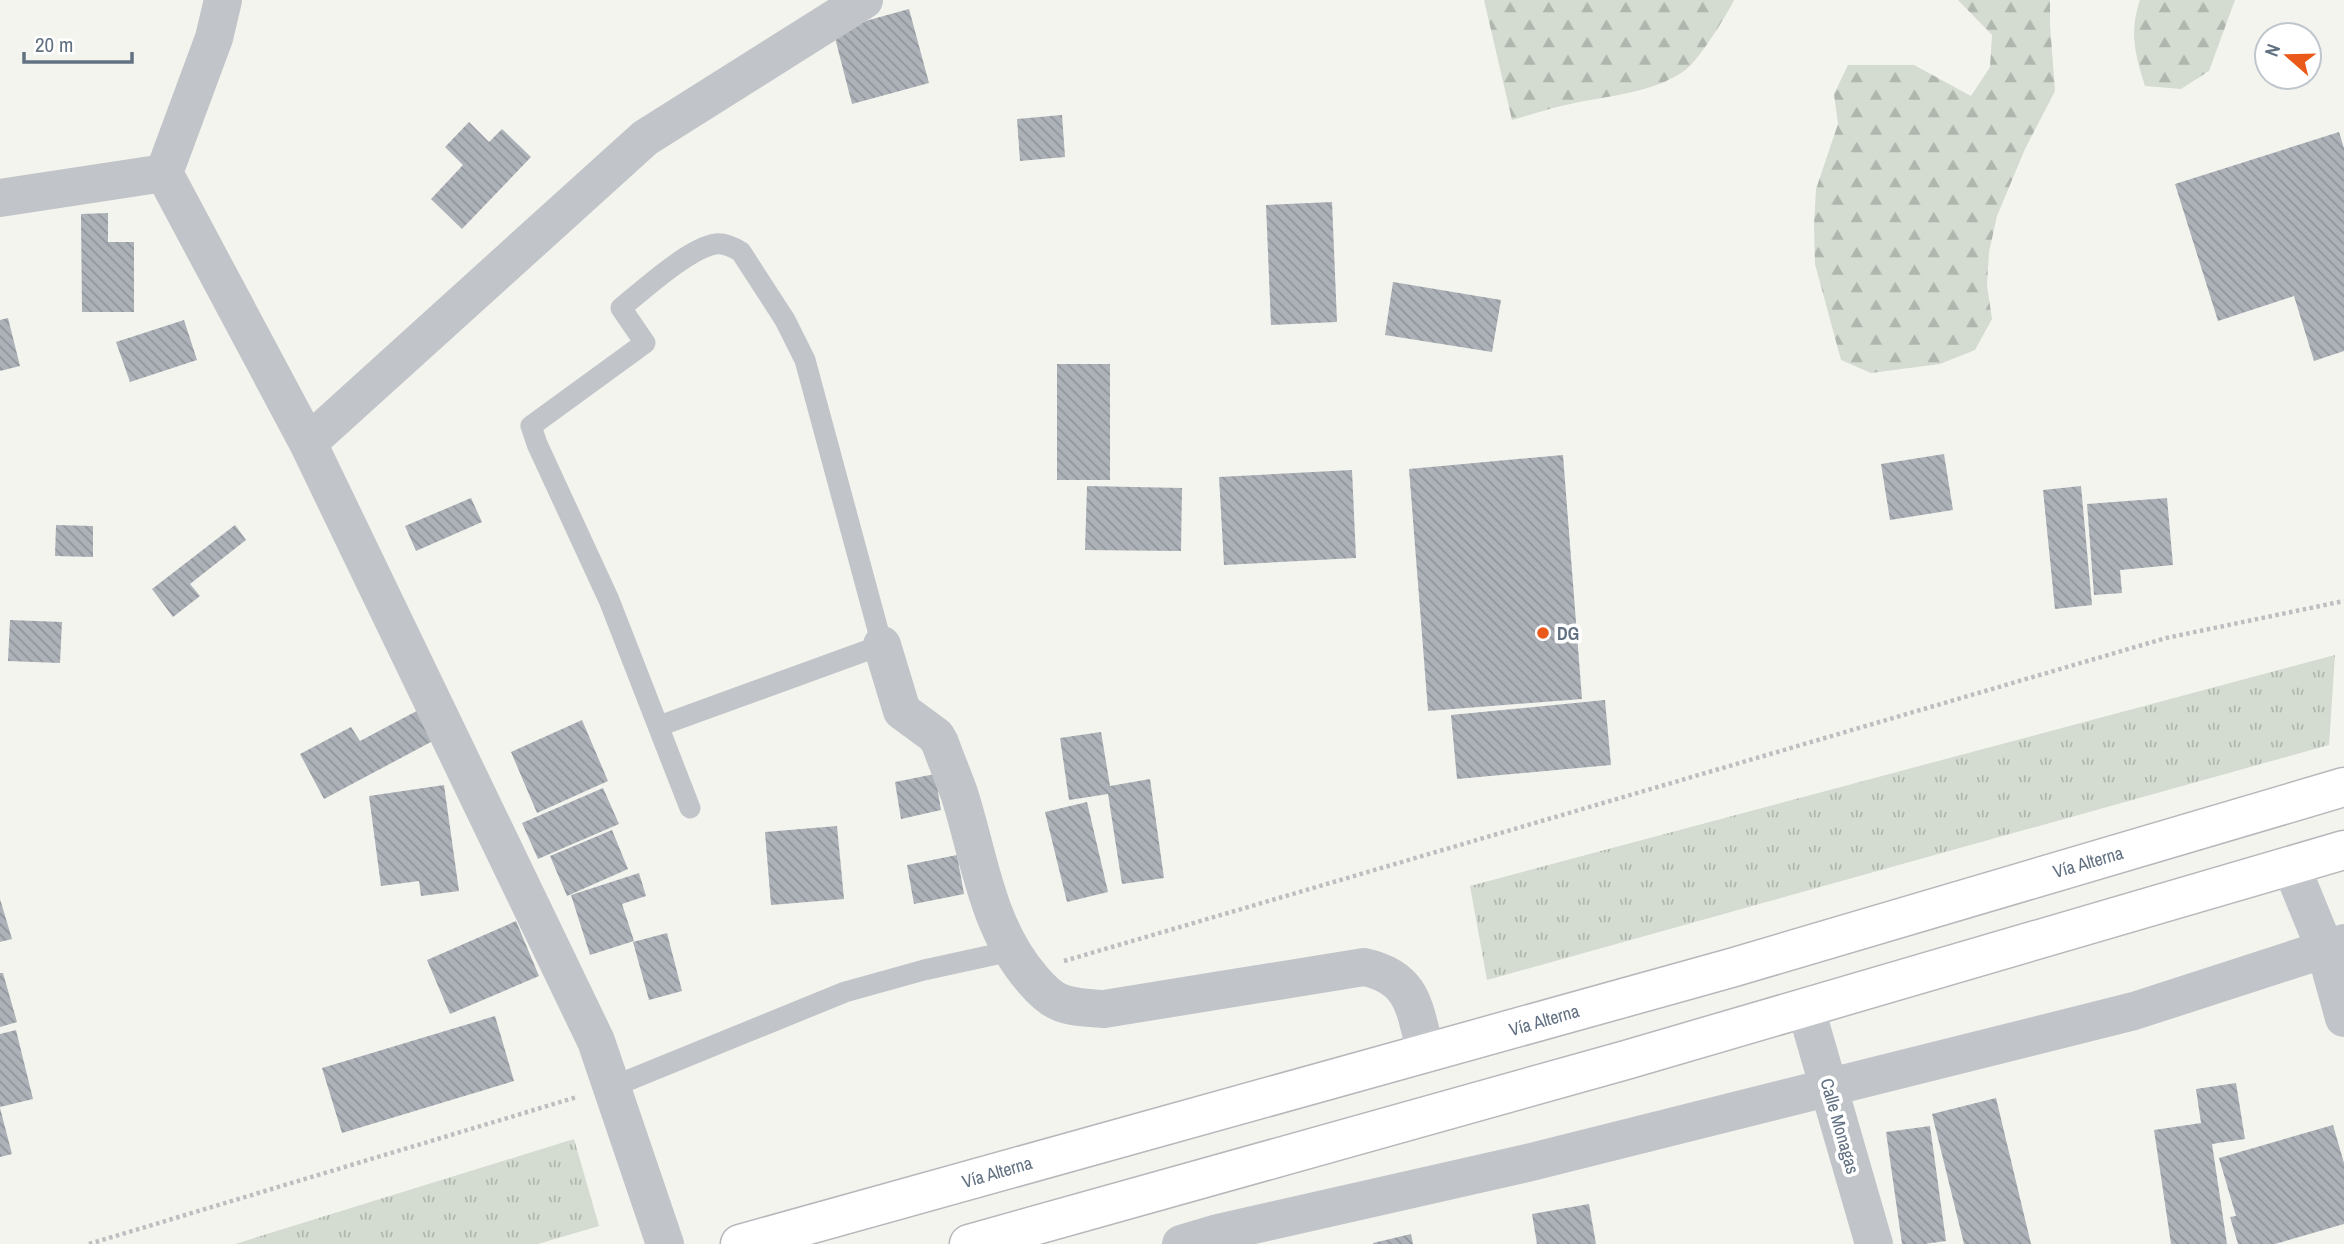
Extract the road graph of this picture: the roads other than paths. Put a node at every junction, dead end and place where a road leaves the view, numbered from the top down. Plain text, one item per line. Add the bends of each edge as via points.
1 (223, 0) edge
2 (864, 0) edge
3 (164, 173) junction
4 (0, 198) edge
5 (308, 443) junction
6 (882, 645) junction
7 (659, 726) junction
8 (2344, 787) edge
9 (690, 808) dead end
10 (2344, 850) edge
11 (2291, 866) junction
12 (2335, 946) edge
13 (1018, 962) junction
14 (1806, 1009) junction
15 (2344, 1018) edge
16 (1426, 1052) junction
17 (612, 1087) junction
18 (1829, 1089) junction
19 (665, 1244) edge
20 (740, 1244) edge
21 (969, 1244) edge
22 (1181, 1244) edge
23 (1874, 1244) edge

1 - 3 street via 214,38
2 - 5 street via 645,138
3 - 4 street
3 - 5 street
5 - 17 street via 596,1041
6 - 7 lane
6 - 7 lane via 806,360 741,252 722,244 708,246 682,260 621,308 645,343 531,426
6 - 13 street via 902,711 940,743 989,904
7 - 9 lane
8 - 16 highway, Vía Alterna via 1731,968
10 - 11 highway
11 - 12 street
11 - 14 highway
12 - 15 street
12 - 18 street via 2134,1012
13 - 16 street via 1054,1000 1104,1009 1364,967 1389,975 1411,996
13 - 17 lane via 924,970 845,992
14 - 18 street, Calle Monagas
14 - 21 highway
16 - 20 highway, Vía Alterna
17 - 19 street
18 - 22 street
18 - 23 street, Calle Monagas

